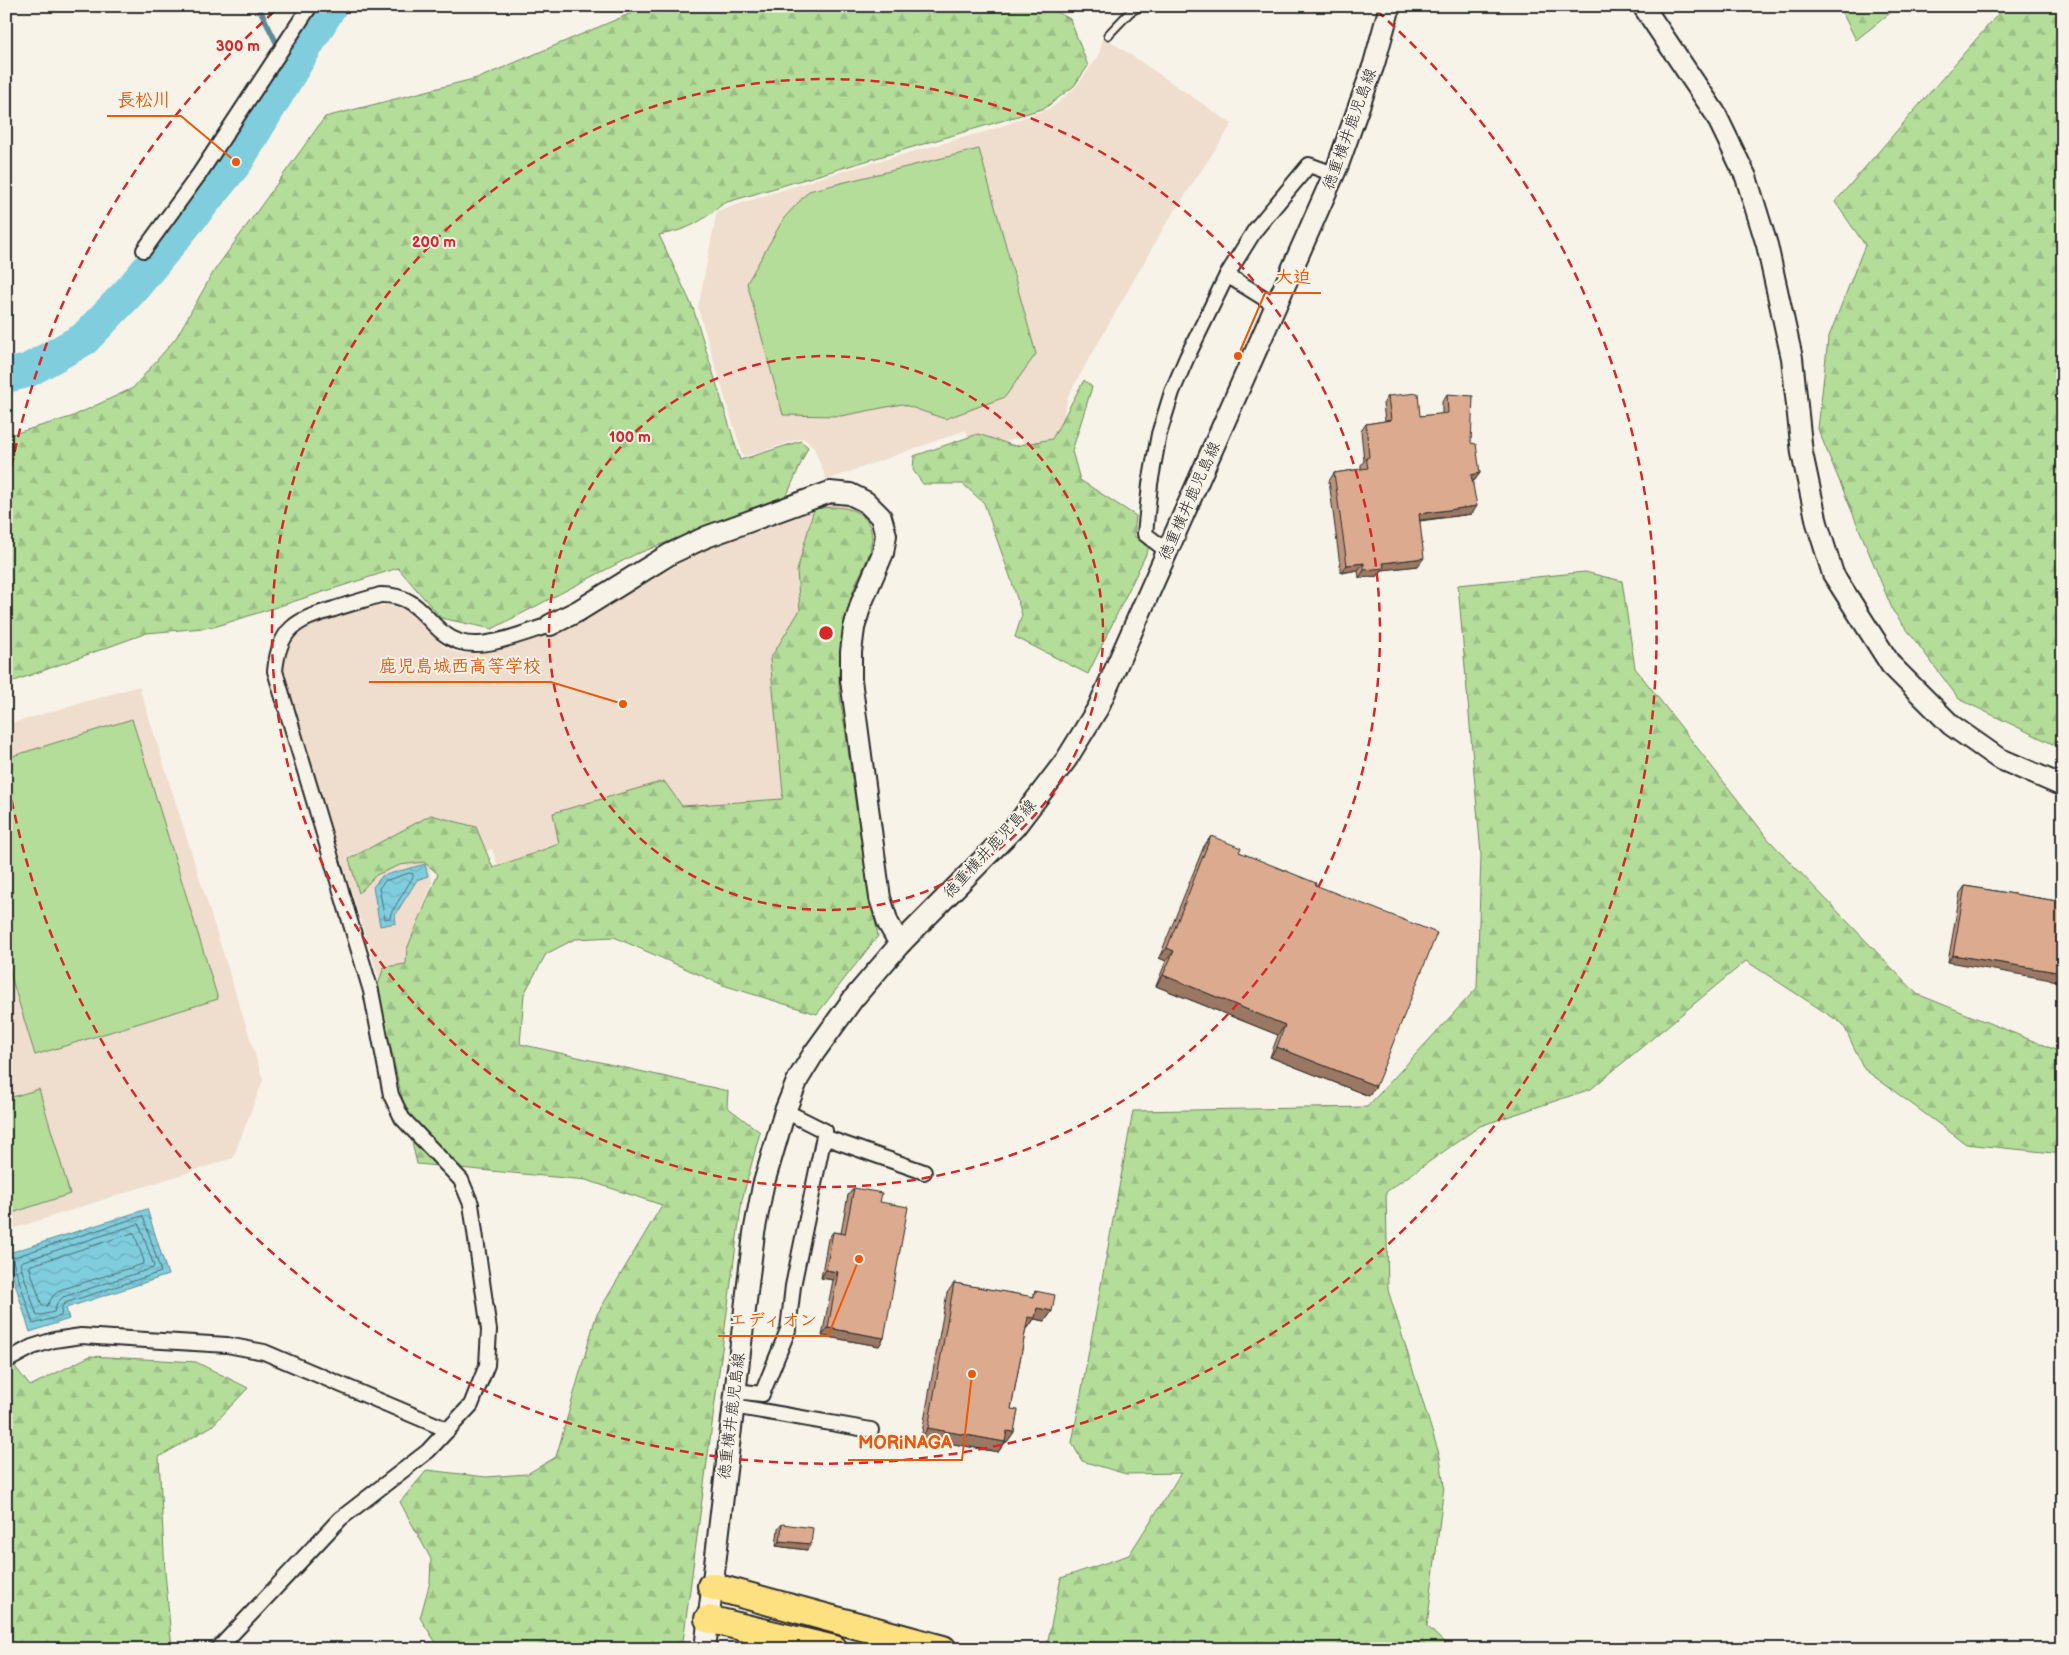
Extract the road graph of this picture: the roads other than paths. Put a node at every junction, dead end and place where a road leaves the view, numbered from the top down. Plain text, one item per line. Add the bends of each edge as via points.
1 (310, 6) edge
2 (1141, 6) edge
3 (1390, 6) edge
4 (1643, 6) edge
5 (1108, 35) dead end
6 (1334, 174) junction
7 (144, 250) dead end
8 (1227, 276) junction
9 (1277, 306) junction
10 (1168, 550) junction
11 (550, 625) joint
12 (2063, 786) edge
13 (900, 944) junction
14 (785, 1111) junction
15 (824, 1137) junction
16 (924, 1172) dead end
17 (6, 1361) edge
18 (734, 1398) junction
19 (448, 1430) junction
20 (871, 1430) dead end
21 (711, 1586) junction
22 (708, 1619) junction
23 (218, 1649) edge
24 (705, 1649) edge
25 (834, 1649) edge
26 (943, 1649) edge

1 - 7 street via 205,165
2 - 5 lane via 1130,12
3 - 6 main road, 徳重横井鹿児島線 via 1374,64
4 - 12 main road via 1715,113 1746,177 1767,245 1792,358 1802,453 1816,523 1833,574 1891,665 1951,725 1998,758
6 - 8 street via 1309,165 1255,230
6 - 9 main road, 徳重横井鹿児島線
8 - 9 street
8 - 10 street via 1172,392 1159,434 1145,534
9 - 10 main road, 徳重横井鹿児島線
10 - 13 main road, 徳重横井鹿児島線 via 1098,708 1066,760 1015,827
11 - 13 main road via 670,554 706,537 830,492 850,494 866,502 881,517 886,535 883,553 860,604 854,628 851,680 880,898 888,923
11 - 19 street via 493,642 461,642 448,636 406,599 380,595 299,621 285,636 277,652 275,671 371,992 392,1095 402,1118 461,1180 472,1204 489,1330 487,1365 471,1405
13 - 14 main road, 徳重横井鹿児島線 via 853,998 814,1053 798,1079
14 - 15 street via 825,1131
14 - 18 main road, 徳重横井鹿児島線 via 763,1186 754,1233
15 - 16 street
15 - 18 street via 793,1286 788,1330 762,1394
17 - 19 street via 32,1347 81,1336 227,1345 264,1352
18 - 20 street
18 - 21 main road, 徳重横井鹿児島線
19 - 23 street via 428,1451 340,1519
21 - 22 main road, 徳重横井鹿児島線
21 - 26 highway
22 - 24 main road, 徳重横井鹿児島線
22 - 25 highway

